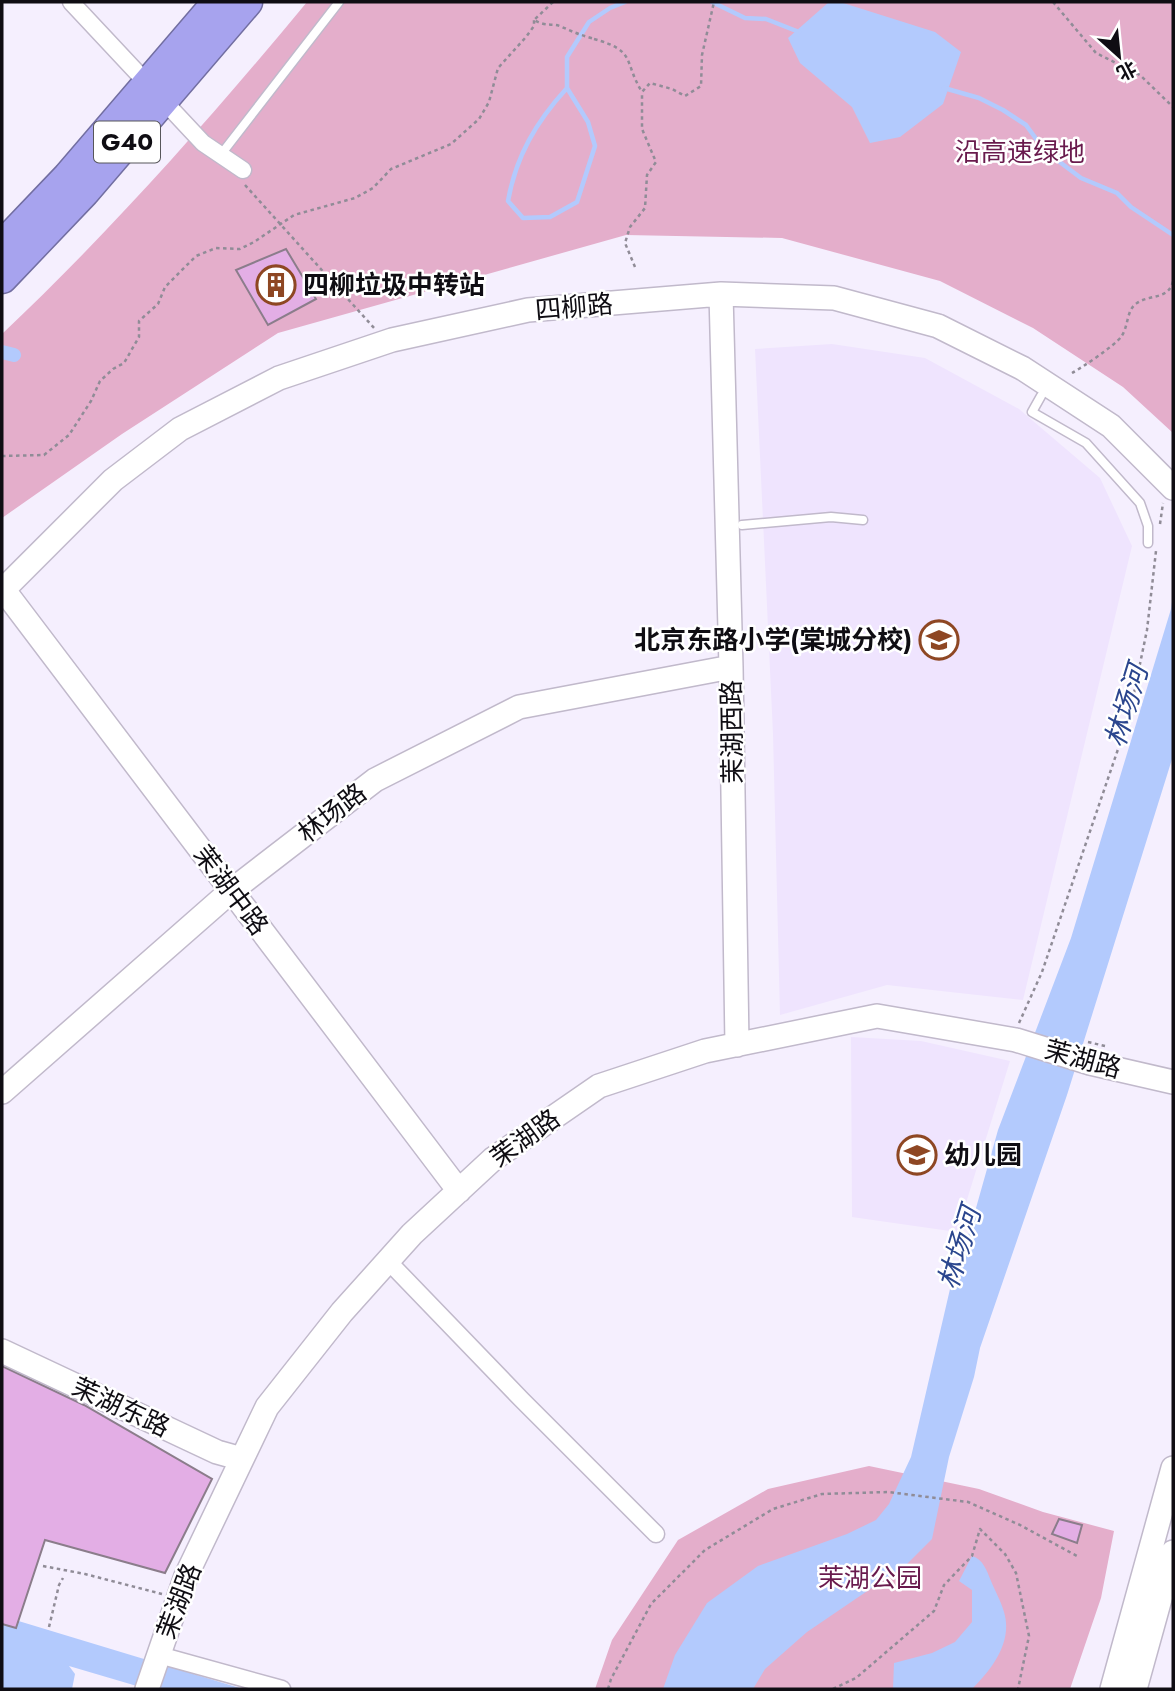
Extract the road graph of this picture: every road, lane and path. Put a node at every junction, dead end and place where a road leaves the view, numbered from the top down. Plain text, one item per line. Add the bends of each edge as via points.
1 (71, 2) edge
2 (218, 2) edge
3 (247, 2) edge
4 (340, 2) edge
5 (553, 2) edge
6 (714, 2) edge
7 (1053, 2) edge
8 (534, 20) junction
9 (594, 38) junction
10 (602, 40) dead end
11 (155, 92) junction
12 (642, 92) junction
13 (1173, 107) edge
14 (219, 158) joint
15 (243, 170) dead end
16 (2, 246) edge
17 (635, 267) dead end
18 (2, 278) edge
19 (1173, 281) edge
20 (721, 294) junction
21 (384, 343) junction
22 (1072, 373) dead end
23 (1041, 396) dead end
24 (2, 456) edge
25 (1170, 485) edge
26 (863, 520) dead end
27 (741, 525) dead end
28 (1159, 531) dead end
29 (1148, 543) dead end
30 (1157, 544) dead end
31 (3, 590) edge
32 (731, 667) junction
33 (231, 891) junction
34 (1017, 1032) junction
35 (737, 1045) junction
36 (1173, 1082) edge
37 (2, 1092) edge
38 (459, 1191) junction
39 (388, 1261) junction
40 (2, 1351) edge
41 (242, 1459) junction
42 (1173, 1468) edge
43 (656, 1534) dead end
44 (1173, 1552) edge
45 (1077, 1556) dead end
46 (43, 1566) dead end
47 (63, 1578) dead end
48 (165, 1595) dead end
49 (49, 1627) dead end
50 (159, 1655) junction
51 (149, 1684) edge
52 (282, 1689) edge
53 (608, 1689) edge
54 (833, 1689) edge
55 (1018, 1689) edge
56 (1112, 1689) edge
57 (1135, 1689) edge

1 - 11 street
2 - 11 highway, G40
3 - 11 highway, G40
4 - 14 lane
5 - 8 path
6 - 12 path via 702,55 701,86 685,96 650,83
7 - 13 path via 1097,53 1140,75
8 - 9 path
8 - 24 path via 526,37 498,68 489,102 464,135 439,151 391,169 373,188 355,198 294,215 240,249 216,248 196,256 165,287 159,304 139,321 139,337 124,363 100,381 69,435 44,455
9 - 10 path
9 - 12 path via 618,47 627,57
11 - 15 street via 203,143
11 - 16 highway, G40
11 - 18 highway, G40 via 84,191
12 - 17 path via 642,129 656,162 647,175 645,208 630,226 625,243
14 - 21 path
19 - 22 path via 1164,295 1137,303 1120,338
20 - 21 street, 四柳路 via 528,310
20 - 25 street, 四柳路 via 834,298 938,326 1022,368 1111,426
20 - 32 street, 茉湖西路
21 - 31 street, 四柳路 via 279,378 180,429 113,480
23 - 29 lane via 1032,412 1086,443 1140,503
25 - 28 path
26 - 27 lane via 831,517
30 - 34 path via 1147,630 1129,717
31 - 33 street, 茉湖中路
32 - 33 street, 林场路 via 519,707 375,780
32 - 35 street, 茉湖西路
33 - 37 street, 林场路
33 - 38 street, 茉湖中路
34 - 35 street, 茉湖路 via 877,1016
34 - 36 street, 茉湖路 via 1090,1063
35 - 38 street, 茉湖路 via 599,1086 493,1159
38 - 39 street, 茉湖路
39 - 41 street, 茉湖路 via 267,1407
39 - 43 street
40 - 41 street, 茉湖东路 via 217,1452
41 - 50 street, 茉湖路 via 186,1576
42 - 56 street
44 - 57 street
45 - 53 path via 968,1502 888,1492 810,1497 773,1509 705,1550 651,1604
46 - 48 path
47 - 49 path
50 - 51 street, 茉湖路
50 - 52 street
54 - 55 path via 856,1678 934,1611 944,1585 972,1556 980,1529 1005,1554 1016,1573 1029,1636

